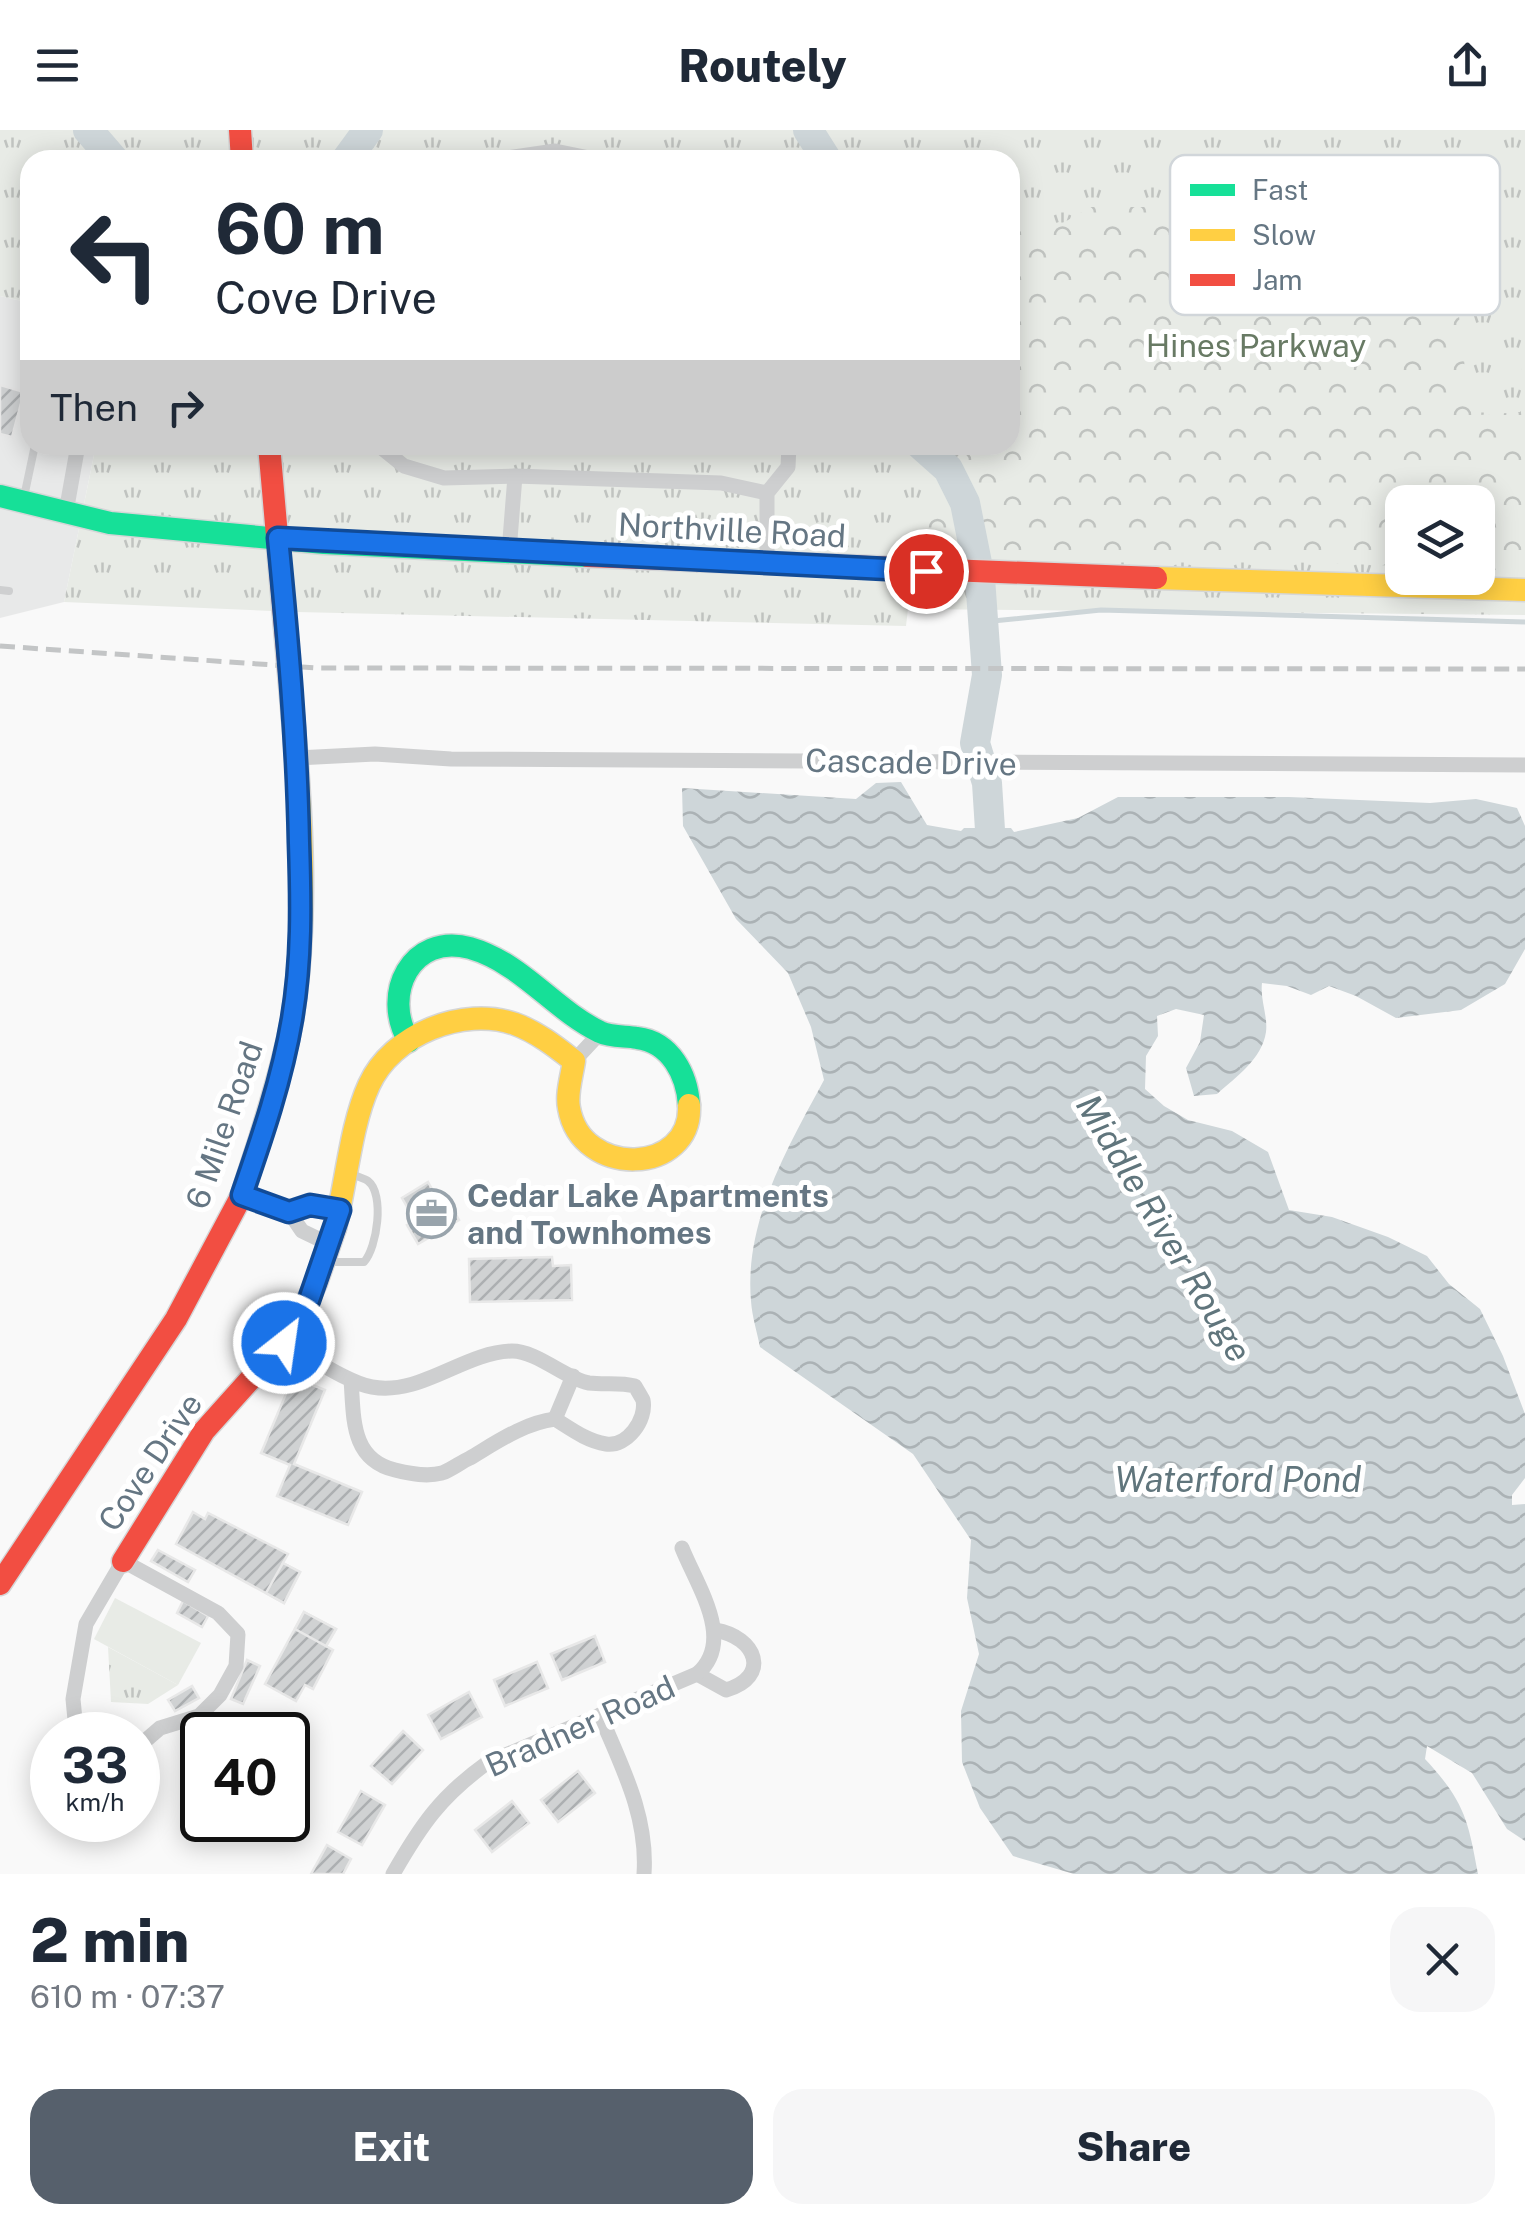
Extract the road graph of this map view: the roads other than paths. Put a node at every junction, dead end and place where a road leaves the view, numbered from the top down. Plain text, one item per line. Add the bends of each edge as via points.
1 (31, 455) edge
2 (76, 455) edge
3 (270, 455) edge
4 (390, 455) edge
5 (789, 455) edge
6 (514, 476) junction
7 (767, 492) junction
8 (12, 499) edge
9 (66, 512) junction
10 (278, 538) junction
11 (509, 552) junction
12 (767, 565) junction
13 (1525, 590) edge
14 (297, 758) junction
15 (1525, 765) edge
16 (600, 1033) junction
17 (409, 1041) junction
18 (574, 1061) junction
19 (348, 1173) junction
20 (242, 1195) junction
21 (340, 1210) junction
22 (289, 1212) junction
23 (326, 1253) junction
24 (284, 1343) junction
25 (574, 1376) junction
26 (351, 1380) junction
27 (555, 1418) junction
28 (682, 1548) dead end
29 (124, 1561) junction
30 (0, 1584) edge
31 (715, 1630) junction
32 (697, 1674) junction
33 (75, 1712) edge
34 (600, 1715) junction
35 (160, 1728) edge
36 (393, 1874) edge
37 (644, 1874) edge

1 - 8 lane
2 - 9 street
3 - 10 street, 6 Mile Road
4 - 6 street via 444,478
5 - 7 street via 788,467
6 - 7 street via 721,483
6 - 11 street
7 - 12 street
8 - 9 street, Northville Road
9 - 10 street, Northville Road via 110,523
10 - 11 street, Northville Road
10 - 14 street, 6 Mile Road
11 - 12 street, Northville Road
12 - 13 street, Northville Road
14 - 15 street, Cascade Drive
14 - 20 street, 6 Mile Road via 301,916 295,1000 280,1075
16 - 17 street via 499,960 457,945 430,950 407,968 395,1002
16 - 18 street
16 - 18 street via 661,1046 680,1069 691,1099 684,1134 649,1161 593,1152 575,1132 568,1108
17 - 18 street via 443,1023 480,1018 539,1035
17 - 19 street, Cove Drive via 371,1081
19 - 21 street, Cove Drive
19 - 23 lane via 375,1191 375,1242 364,1262
20 - 22 street
20 - 30 street, 6 Mile Road via 176,1319
21 - 22 street via 310,1205
21 - 23 street, Cove Drive
22 - 23 street
23 - 24 street, Cove Drive
24 - 26 street
24 - 29 street, Cove Drive via 202,1433
25 - 26 street via 515,1350 408,1386
25 - 27 street
25 - 27 street via 635,1386 642,1399 635,1430 608,1445
26 - 27 street via 355,1435 370,1458 416,1475 444,1472 521,1428
28 - 31 street
29 - 33 street, Cove Drive via 86,1624
29 - 35 street, Cove Drive via 218,1613 238,1634 236,1666 220,1694 199,1716
31 - 32 street, Bradner Road via 711,1659
31 - 32 street, Bradner Road via 750,1646 748,1676 726,1690
32 - 34 street, Bradner Road
34 - 36 street, Bradner Road via 461,1782 422,1824
34 - 37 street via 634,1795

